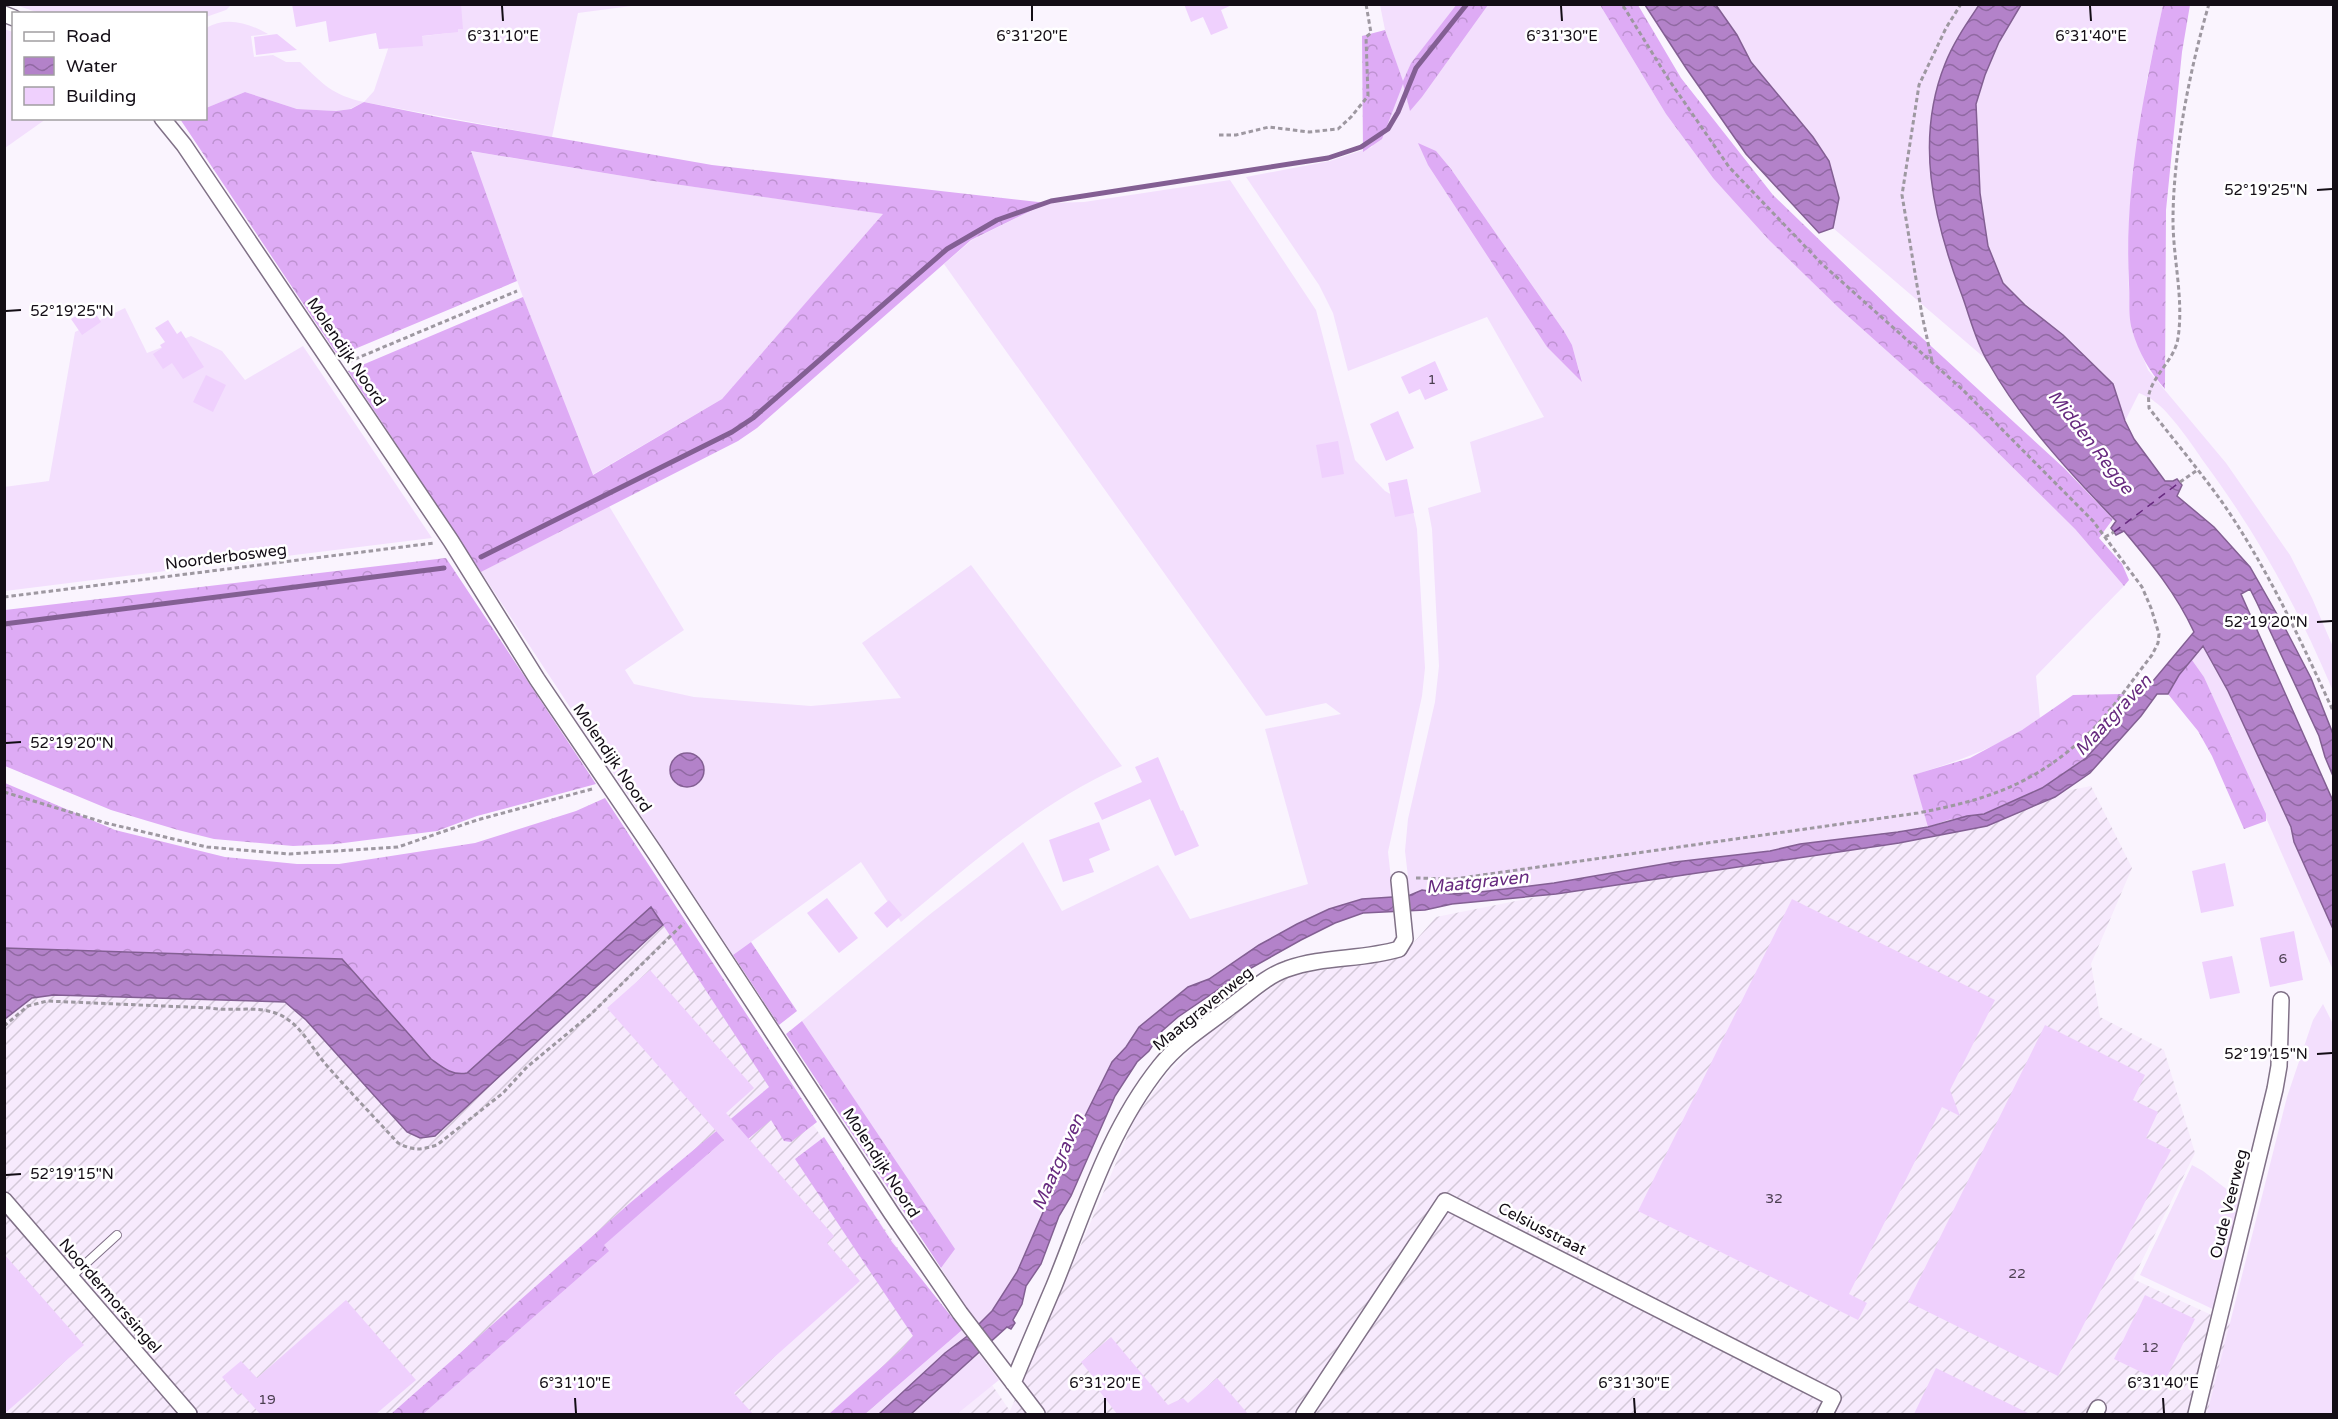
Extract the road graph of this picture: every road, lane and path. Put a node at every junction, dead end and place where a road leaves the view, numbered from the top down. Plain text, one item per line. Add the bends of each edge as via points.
1 (1366, 4) edge
2 (1622, 4) edge
3 (1961, 4) edge
4 (2209, 4) edge
5 (164, 120) edge
6 (1219, 135) dead end
7 (517, 291) dead end
8 (1933, 363) junction
9 (335, 367) junction
10 (2196, 471) junction
11 (2180, 483) dead end
12 (2114, 532) dead end
13 (2105, 538) junction
14 (451, 541) junction
15 (4, 597) edge
16 (2334, 713) edge
17 (608, 784) junction
18 (4, 792) edge
19 (1400, 886) joint
20 (693, 913) junction
21 (2281, 1000) dead end
22 (4, 1026) edge
23 (4, 1200) edge
24 (117, 1235) dead end
25 (71, 1277) junction
26 (1013, 1383) junction
27 (189, 1414) edge
28 (1037, 1414) edge
29 (1304, 1414) edge
30 (1825, 1414) edge
31 (2196, 1414) edge

1 - 6 path via 1371,33 1366,37 1368,96 1338,129 1309,132 1269,127
2 - 8 path via 1728,167 1822,264
3 - 8 path via 1919,85 1902,195
4 - 10 path via 2198,39 2173,204 2178,341 2149,394 2149,408
5 - 9 street, Molendijk Noord
7 - 9 path
8 - 13 path via 2045,471
9 - 14 street, Molendijk Noord
10 - 11 path
10 - 16 path via 2222,502 2259,564
12 - 13 path
13 - 19 path via 2145,594 2158,626 2158,643 2091,732 2032,778 1970,802 1918,813 1454,879 1419,877
14 - 15 path, Noorderbosweg
14 - 17 street, Molendijk Noord
17 - 18 path via 477,820 398,847 289,854 207,846 106,823
17 - 20 street, Molendijk Noord
19 - 26 street, Maatgravenweg via 1405,939 1399,950 1301,965 1276,974 1195,1034 1162,1064 1142,1090 1096,1175
20 - 22 path via 612,994 527,1067 503,1093 437,1145 424,1149 411,1150 398,1143 328,1068 298,1028 278,1014 262,1010 47,1001 28,1006
20 - 26 street, Molendijk Noord via 969,1325
21 - 31 street, Oude Veerweg via 2276,1089
23 - 25 street, Noordermorssingel
24 - 25 lane
25 - 27 street, Noordermorssingel
26 - 28 street, Molendijk Noord
29 - 30 street, Celsiusstraat via 1445,1201 1833,1398

